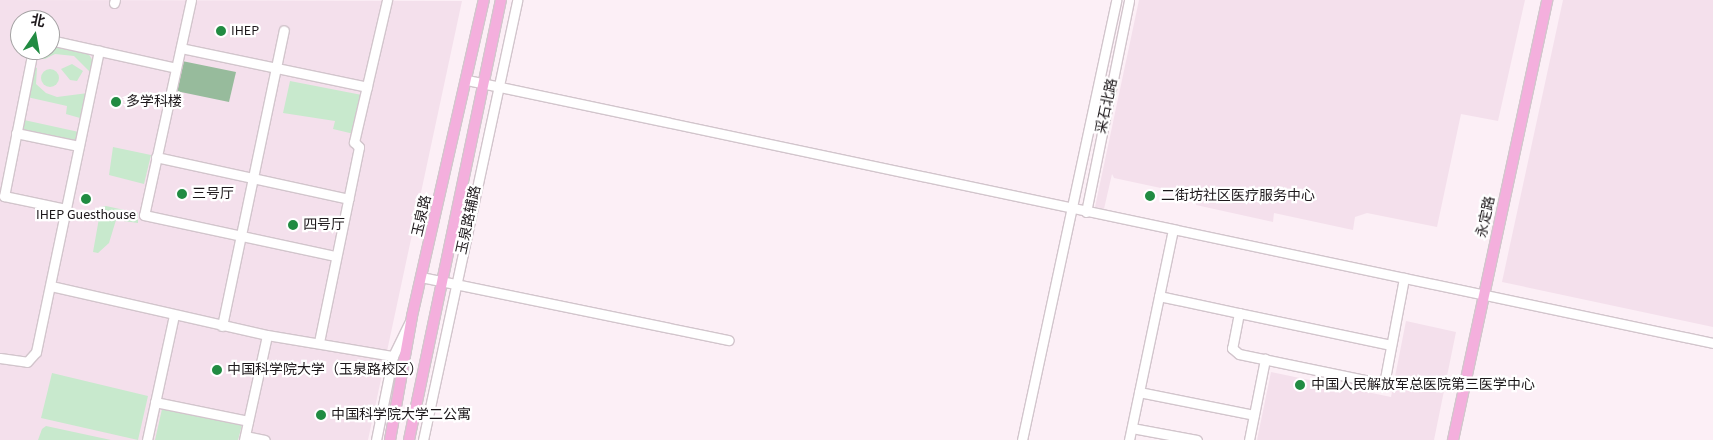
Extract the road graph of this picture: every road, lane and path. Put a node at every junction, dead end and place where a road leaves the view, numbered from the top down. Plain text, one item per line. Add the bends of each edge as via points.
1 (191, 0) edge
2 (387, 0) edge
3 (484, 0) edge
4 (502, 0) edge
5 (517, 0) edge
6 (1116, 0) edge
7 (1129, 0) edge
8 (1547, 0) edge
9 (284, 30) dead end
10 (60, 42) edge
11 (181, 48) junction
12 (100, 51) junction
13 (472, 56) junction
14 (489, 59) junction
15 (31, 60) edge
16 (176, 68) junction
17 (276, 68) junction
18 (467, 80) junction
19 (484, 83) junction
20 (366, 87) junction
21 (498, 87) junction
22 (16, 133) junction
23 (79, 146) junction
24 (156, 157) junction
25 (253, 178) junction
26 (348, 199) junction
27 (66, 209) junction
28 (1073, 209) junction
29 (1086, 212) junction
30 (1173, 230) junction
31 (241, 235) junction
32 (336, 256) junction
33 (421, 277) junction
34 (1404, 278) junction
35 (444, 282) junction
36 (456, 284) junction
37 (51, 286) junction
38 (1483, 295) junction
39 (1159, 296) junction
40 (1239, 313) junction
41 (174, 315) junction
42 (412, 316) junction
43 (222, 326) junction
44 (266, 335) junction
45 (729, 340) dead end
46 (319, 342) junction
47 (1713, 343) edge
48 (1391, 346) junction
49 (394, 356) junction
50 (0, 358) edge
51 (1265, 359) junction
52 (1139, 392) junction
53 (155, 402) junction
54 (1254, 415) junction
55 (248, 421) junction
56 (1132, 428) junction
57 (245, 438) edge
58 (147, 440) edge
59 (265, 440) edge
60 (376, 440) edge
61 (390, 440) edge
62 (409, 440) edge
63 (423, 440) edge
64 (1022, 440) edge
65 (1129, 440) edge
66 (1197, 440) edge
67 (1249, 440) edge
68 (1453, 440) edge

1 - 11 street
2 - 20 street
3 - 13 main road, 玉泉路
4 - 14 main road
5 - 21 street, 玉泉路辅路
6 - 28 street, 采石北路
7 - 29 street, 采石北路
8 - 38 main road, 永定路
9 - 17 street
10 - 12 street
11 - 16 street
11 - 17 street
12 - 16 street
12 - 23 street
13 - 14 main road via 478,63
13 - 18 main road, 玉泉路
14 - 19 main road
15 - 22 street
16 - 24 street
17 - 20 street
17 - 25 street
18 - 19 street
18 - 33 main road, 玉泉路
19 - 21 street
19 - 35 main road
20 - 26 street via 354,142 359,147
21 - 28 street
21 - 36 street, 玉泉路辅路
22 - 23 street
22 - 27 street via 4,196
23 - 27 street
24 - 25 street
24 - 31 street via 144,215
25 - 26 street
25 - 31 street
26 - 32 street
27 - 37 street
28 - 29 street
28 - 64 street, 采石北路
29 - 30 street
30 - 34 street
30 - 39 street
31 - 32 street
31 - 43 street
32 - 46 street
33 - 35 street
33 - 42 main road, 玉泉路
34 - 38 street
34 - 48 street
35 - 36 street
35 - 62 main road
36 - 45 street
36 - 63 street, 玉泉路辅路
37 - 41 street
37 - 50 street via 36,352 22,363
38 - 47 street
38 - 68 main road, 永定路
39 - 40 street
39 - 52 street
40 - 48 street
40 - 51 street via 1232,348 1239,354
41 - 43 street
41 - 53 street
42 - 49 street
42 - 61 main road, 玉泉路
43 - 44 street
44 - 46 street
44 - 55 street
46 - 49 street
48 - 51 street via 1384,384
49 - 60 street
51 - 54 street
52 - 54 street
52 - 56 street
53 - 55 street
53 - 58 street
54 - 67 street
55 - 57 street
56 - 65 street
56 - 66 street
57 - 59 street

